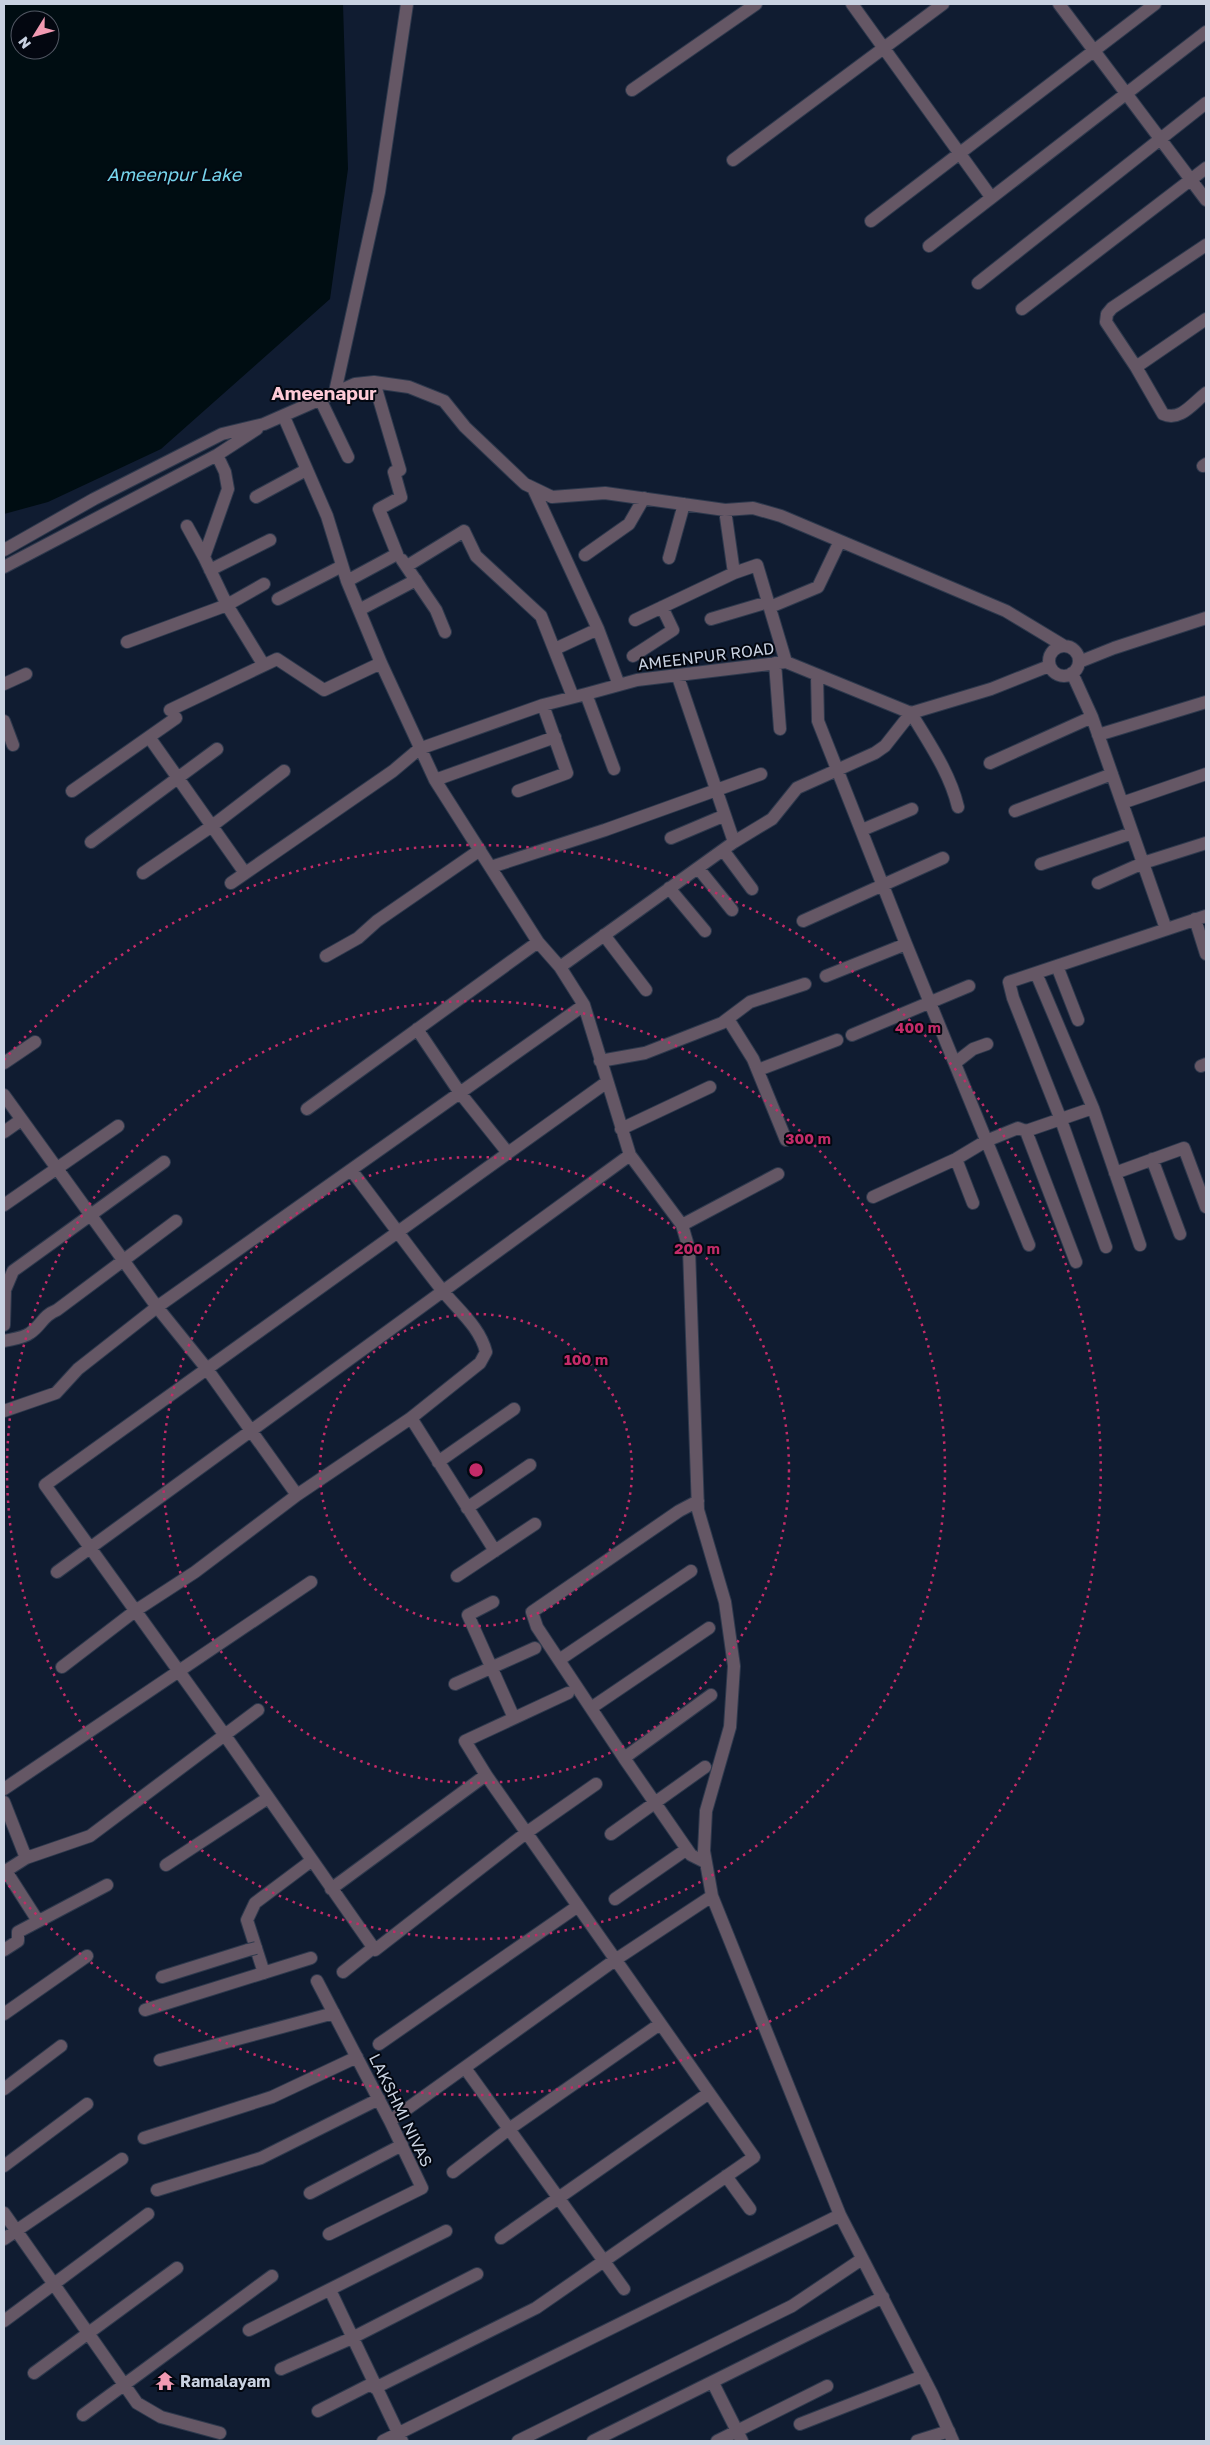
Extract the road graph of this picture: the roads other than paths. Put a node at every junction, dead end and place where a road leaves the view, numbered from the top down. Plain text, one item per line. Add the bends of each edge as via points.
1 (407, 4) edge
2 (756, 4) edge
3 (853, 4) edge
4 (943, 4) edge
5 (1059, 4) edge
6 (1156, 4) edge
7 (1206, 32) edge
8 (883, 47) junction
9 (1094, 51) junction
10 (632, 90) dead end
11 (1126, 94) junction
12 (1206, 103) edge
13 (1160, 138) junction
14 (960, 153) junction
15 (733, 160) dead end
16 (1206, 168) edge
17 (1191, 180) junction
18 (991, 197) junction
19 (1206, 200) edge
20 (871, 220) dead end
21 (1206, 245) edge
22 (929, 246) dead end
23 (978, 283) dead end
24 (1022, 308) dead end
25 (1206, 319) edge
26 (1136, 367) junction
27 (374, 382) junction
28 (335, 392) junction
29 (1206, 393) edge
30 (322, 401) junction
31 (284, 417) junction
32 (264, 424) junction
33 (217, 455) junction
34 (348, 457) dead end
35 (306, 470) junction
36 (533, 488) junction
37 (256, 497) dead end
38 (644, 498) junction
39 (684, 504) junction
40 (725, 510) junction
41 (187, 526) dead end
42 (270, 540) dead end
43 (840, 541) junction
44 (4, 550) edge
45 (397, 554) junction
46 (585, 555) dead end
47 (204, 557) junction
48 (669, 558) dead end
49 (342, 566) junction
50 (407, 566) junction
51 (4, 567) edge
52 (210, 570) junction
53 (734, 573) junction
54 (416, 580) junction
55 (347, 581) junction
56 (264, 584) dead end
57 (278, 599) dead end
58 (769, 604) junction
59 (227, 605) junction
60 (662, 607) junction
61 (359, 610) junction
62 (1206, 618) edge
63 (711, 619) dead end
64 (635, 620) dead end
65 (598, 630) junction
66 (445, 632) dead end
67 (127, 642) dead end
68 (1068, 647) junction
69 (1114, 648) junction
70 (555, 649) junction
71 (633, 656) dead end
72 (1079, 662) junction
73 (381, 663) junction
74 (781, 663) junction
75 (263, 664) junction
76 (1050, 666) junction
77 (1072, 673) junction
78 (26, 674) dead end
79 (817, 675) junction
80 (678, 677) junction
81 (4, 684) edge
82 (619, 685) junction
83 (586, 694) junction
84 (573, 697) junction
85 (1206, 702) edge
86 (543, 705) junction
87 (911, 713) junction
88 (1092, 717) junction
89 (4, 721) edge
90 (780, 729) dead end
91 (1098, 735) junction
92 (149, 737) junction
93 (555, 737) junction
94 (13, 745) dead end
95 (217, 749) dead end
96 (419, 749) junction
97 (990, 763) dead end
98 (614, 769) dead end
99 (839, 769) junction
100 (284, 771) dead end
101 (761, 774) dead end
102 (1112, 774) junction
103 (1206, 774) edge
104 (178, 778) junction
105 (434, 780) junction
106 (715, 790) junction
107 (72, 791) dead end
108 (518, 791) dead end
109 (1122, 803) junction
110 (958, 807) dead end
111 (912, 808) dead end
112 (1015, 811) dead end
113 (723, 816) junction
114 (212, 826) junction
115 (862, 830) junction
116 (1132, 833) junction
117 (671, 838) dead end
118 (91, 842) dead end
119 (734, 842) junction
120 (1206, 843) edge
121 (480, 850) junction
122 (723, 850) junction
123 (943, 858) dead end
124 (1143, 863) junction
125 (1041, 864) dead end
126 (492, 867) junction
127 (698, 868) junction
128 (143, 873) dead end
129 (245, 873) junction
130 (231, 883) dead end
131 (1098, 883) dead end
132 (883, 884) junction
133 (670, 888) junction
134 (752, 889) dead end
135 (732, 910) dead end
136 (1200, 917) edge
137 (804, 921) dead end
138 (1166, 929) junction
139 (705, 931) dead end
140 (604, 935) junction
141 (538, 942) junction
142 (906, 944) junction
143 (1206, 954) edge
144 (326, 956) dead end
145 (1057, 966) junction
146 (560, 967) junction
147 (1036, 973) junction
148 (826, 976) dead end
149 (805, 984) dead end
150 (969, 986) dead end
151 (646, 990) dead end
152 (930, 1000) junction
153 (584, 1006) junction
154 (728, 1019) junction
155 (1078, 1020) dead end
156 (417, 1030) junction
157 (852, 1035) dead end
158 (838, 1040) dead end
159 (35, 1042) dead end
160 (987, 1044) dead end
161 (600, 1061) junction
162 (4, 1063) edge
163 (955, 1063) junction
164 (758, 1070) junction
165 (606, 1082) junction
166 (710, 1088) dead end
167 (460, 1093) junction
168 (4, 1095) edge
169 (1093, 1108) junction
170 (307, 1109) dead end
171 (21, 1120) junction
172 (1061, 1120) junction
173 (118, 1126) dead end
174 (621, 1129) junction
175 (1026, 1131) junction
176 (4, 1132) edge
177 (786, 1140) dead end
178 (986, 1141) junction
179 (508, 1152) junction
180 (630, 1155) junction
181 (956, 1159) junction
182 (1152, 1159) junction
183 (164, 1162) dead end
184 (57, 1167) junction
185 (351, 1170) junction
186 (1115, 1173) junction
187 (778, 1174) dead end
188 (873, 1197) dead end
189 (973, 1203) dead end
190 (1206, 1204) edge
191 (4, 1205) edge
192 (91, 1214) junction
193 (176, 1222) dead end
194 (682, 1225) junction
195 (398, 1231) junction
196 (1180, 1234) dead end
197 (1029, 1245) dead end
198 (1140, 1245) dead end
199 (1106, 1246) dead end
200 (124, 1260) junction
201 (1076, 1262) dead end
202 (443, 1291) junction
203 (157, 1307) junction
204 (4, 1325) edge
205 (4, 1341) edge
206 (207, 1369) junction
207 (514, 1409) dead end
208 (4, 1411) edge
209 (411, 1418) junction
210 (250, 1432) junction
211 (438, 1462) junction
212 (530, 1465) dead end
213 (297, 1495) junction
214 (698, 1501) junction
215 (467, 1508) junction
216 (535, 1524) dead end
217 (90, 1548) junction
218 (495, 1551) junction
219 (692, 1571) dead end
220 (57, 1572) dead end
221 (458, 1576) dead end
222 (311, 1582) dead end
223 (492, 1602) dead end
224 (135, 1611) junction
225 (709, 1628) dead end
226 (535, 1648) dead end
227 (559, 1660) junction
228 (62, 1667) dead end
229 (492, 1667) junction
230 (180, 1672) junction
231 (455, 1684) dead end
232 (568, 1693) dead end
233 (711, 1695) dead end
234 (591, 1708) junction
235 (258, 1710) dead end
236 (514, 1718) junction
237 (224, 1734) junction
238 (624, 1758) junction
239 (705, 1767) dead end
240 (486, 1775) junction
241 (596, 1784) dead end
242 (4, 1789) edge
243 (268, 1798) junction
244 (4, 1802) edge
245 (655, 1803) junction
246 (526, 1833) junction
247 (611, 1834) dead end
248 (687, 1849) junction
249 (26, 1858) junction
250 (312, 1860) junction
251 (705, 1862) junction
252 (166, 1865) dead end
253 (5, 1872) edge
254 (107, 1886) dead end
255 (331, 1889) junction
256 (712, 1896) junction
257 (615, 1899) dead end
258 (578, 1906) junction
259 (38, 1922) junction
260 (373, 1948) junction
261 (252, 1949) dead end
262 (4, 1950) edge
263 (87, 1956) dead end
264 (311, 1958) dead end
265 (615, 1960) junction
266 (264, 1972) junction
267 (343, 1972) dead end
268 (162, 1977) dead end
269 (317, 1981) dead end
270 (145, 2010) dead end
271 (334, 2012) junction
272 (4, 2014) edge
273 (660, 2024) junction
274 (379, 2044) dead end
275 (61, 2046) dead end
276 (357, 2057) junction
277 (160, 2060) dead end
278 (465, 2068) junction
279 (4, 2089) edge
280 (709, 2093) junction
281 (379, 2099) junction
282 (87, 2104) dead end
283 (390, 2121) junction
284 (509, 2129) junction
285 (144, 2138) dead end
286 (402, 2145) junction
287 (122, 2159) dead end
288 (4, 2166) edge
289 (453, 2172) dead end
290 (726, 2176) junction
291 (157, 2190) dead end
292 (310, 2193) dead end
293 (558, 2198) junction
294 (750, 2209) dead end
295 (4, 2214) edge
296 (148, 2214) dead end
297 (840, 2215) junction
298 (16, 2230) junction
299 (446, 2231) dead end
300 (329, 2234) dead end
301 (501, 2238) dead end
302 (4, 2239) edge
303 (862, 2259) junction
304 (604, 2261) junction
305 (177, 2268) dead end
306 (477, 2274) dead end
307 (272, 2276) dead end
308 (54, 2285) junction
309 (624, 2289) dead end
310 (330, 2290) junction
311 (882, 2297) junction
312 (4, 2322) edge
313 (249, 2330) dead end
314 (89, 2334) junction
315 (352, 2338) junction
316 (281, 2369) dead end
317 (34, 2373) dead end
318 (923, 2376) junction
319 (713, 2383) junction
320 (124, 2384) junction
321 (374, 2386) junction
322 (827, 2386) dead end
323 (318, 2411) dead end
324 (83, 2415) dead end
325 (800, 2424) dead end
326 (220, 2432) dead end
327 (740, 2436) edge
328 (951, 2436) edge
329 (400, 2437) edge
330 (383, 2441) edge
331 (518, 2441) edge
332 (593, 2441) edge
333 (717, 2441) edge
334 (917, 2441) edge

1 - 28 street via 379,192
2 - 10 street
3 - 8 street
4 - 8 street
5 - 9 street
6 - 9 street
7 - 11 street
8 - 14 street
8 - 15 street
9 - 11 street
9 - 14 street
11 - 13 street
11 - 18 street
12 - 13 street
13 - 17 street
13 - 23 street
14 - 18 street
14 - 20 street
16 - 17 street
17 - 19 street
17 - 24 street
18 - 22 street
21 - 26 street via 1107,314 1106,322
25 - 26 street
26 - 29 street via 1163,414 1170,417 1177,416
27 - 28 street via 356,384
27 - 36 street via 409,387 444,401 465,426
27 - 45 street via 400,470 394,472 401,497 380,509
28 - 30 street
30 - 31 street
30 - 34 street
31 - 32 street
31 - 35 street
32 - 33 street
32 - 44 street via 222,434 94,499
33 - 47 street via 228,489
33 - 51 street
35 - 37 street
35 - 49 street via 327,516
36 - 38 street via 552,497 605,493
36 - 65 street
38 - 39 street
38 - 46 street via 630,524
39 - 40 street
39 - 48 street
40 - 43 street via 753,508
40 - 53 street
41 - 47 street
42 - 52 street
43 - 58 street via 818,588
43 - 68 street via 1006,611
45 - 50 street
45 - 55 street
47 - 52 street
49 - 55 street
49 - 57 street
50 - 54 street
50 - 70 street via 464,531 476,556 542,616
52 - 59 street
53 - 58 street via 757,565
53 - 60 street
54 - 61 street
54 - 66 street via 436,610
55 - 61 street
56 - 59 street
58 - 63 street
58 - 74 street
59 - 67 street
59 - 75 street
60 - 64 street
60 - 71 street via 673,630
61 - 73 street
62 - 69 street
65 - 70 street
65 - 82 street
68 - 69 street
68 - 72 street
68 - 76 street via 1052,652
69 - 72 street
70 - 84 street
72 - 77 street
73 - 75 street via 324,690 277,658
73 - 96 street
74 - 79 street, AMEENPUR ROAD
74 - 80 street, AMEENPUR ROAD
74 - 90 street
75 - 92 street via 173,714
76 - 77 street via 1061,676
76 - 87 street via 990,689
77 - 88 street
78 - 81 street
79 - 87 street, AMEENPUR ROAD
79 - 99 street via 818,721
80 - 82 street, AMEENPUR ROAD via 637,680
80 - 106 street
82 - 83 street, AMEENPUR ROAD
83 - 84 street, AMEENPUR ROAD
83 - 98 street
84 - 86 street, AMEENPUR ROAD
85 - 91 street
86 - 93 street
86 - 96 street, AMEENPUR ROAD
87 - 99 street via 886,746
87 - 110 street via 950,781
88 - 91 street
88 - 97 street
89 - 94 street
91 - 102 street
92 - 104 street
92 - 107 street
93 - 105 street
93 - 108 street via 567,773
95 - 104 street
96 - 105 street
96 - 129 street via 393,771
99 - 115 street
99 - 119 street via 797,788 772,819
100 - 114 street
101 - 106 street
102 - 109 street
102 - 112 street
103 - 109 street
104 - 114 street
104 - 118 street
105 - 121 street
106 - 113 street
106 - 126 street
109 - 116 street
111 - 115 street
113 - 117 street
113 - 119 street
114 - 128 street
114 - 129 street
115 - 132 street
116 - 124 street
116 - 125 street
119 - 122 street
120 - 124 street
121 - 126 street
121 - 144 street via 377,921 358,938
122 - 127 street
122 - 134 street
123 - 132 street
124 - 131 street
124 - 138 street
126 - 141 street
127 - 133 street
127 - 135 street
129 - 130 street
132 - 137 street
132 - 142 street
133 - 139 street
133 - 140 street
136 - 138 street
136 - 143 street
138 - 145 street
140 - 146 street
140 - 151 street
141 - 146 street
141 - 156 street
142 - 148 street
142 - 152 street
145 - 147 street
145 - 155 street
146 - 153 street
147 - 169 street
147 - 172 street via 1009,982
149 - 154 street via 750,1002
150 - 152 street
152 - 157 street
152 - 163 street
153 - 161 street
153 - 167 street
154 - 161 street via 645,1054
154 - 164 street
156 - 167 street
156 - 170 street
158 - 164 street
159 - 162 street
160 - 163 street via 973,1049
161 - 165 street
163 - 178 street
164 - 177 street
165 - 174 street
165 - 179 street
166 - 174 street
167 - 179 street
167 - 185 street
168 - 171 street
169 - 172 street
169 - 186 street
171 - 176 street
171 - 184 street
172 - 175 street
172 - 199 street
173 - 184 street
174 - 180 street
175 - 178 street via 1018,1128
175 - 201 street
178 - 181 street
178 - 197 street
179 - 195 street
180 - 194 street
180 - 202 street
181 - 188 street
181 - 189 street
182 - 186 street
182 - 190 street via 1184,1148
182 - 196 street
183 - 192 street
184 - 191 street
184 - 192 street
185 - 195 street
185 - 203 street
186 - 198 street
187 - 194 street
192 - 200 street
192 - 204 street via 13,1271 5,1290
193 - 200 street
194 - 214 street via 689,1249
195 - 202 street
195 - 206 street
200 - 203 street
200 - 205 street via 46,1314 28,1335
202 - 209 street via 463,1312 486,1352 480,1363
202 - 210 street
203 - 206 street
203 - 208 street via 78,1369 56,1393
206 - 210 street
206 - 217 street via 45,1485
207 - 211 street
209 - 211 street
209 - 213 street
210 - 213 street
210 - 217 street
211 - 215 street
212 - 215 street
213 - 224 street via 195,1572
214 - 227 street via 532,1612 537,1627
214 - 251 street via 725,1602 734,1666 730,1727 706,1811
215 - 218 street
216 - 218 street
217 - 220 street
217 - 224 street
218 - 221 street
219 - 227 street
222 - 230 street
223 - 229 street via 468,1616
224 - 228 street
224 - 230 street
225 - 234 street
226 - 229 street
227 - 234 street
229 - 231 street
229 - 236 street
230 - 237 street
230 - 242 street
232 - 236 street
233 - 238 street
234 - 238 street
235 - 237 street
236 - 240 street via 465,1741
237 - 243 street
237 - 249 street via 90,1836
238 - 245 street
239 - 245 street
240 - 246 street
240 - 255 street
241 - 246 street
243 - 250 street
243 - 252 street
244 - 249 street
245 - 247 street
245 - 248 street
246 - 258 street
246 - 260 street via 375,1950
248 - 251 street via 691,1856
248 - 257 street
249 - 253 street
250 - 255 street
250 - 266 street via 254,1903 247,1920
251 - 256 street
253 - 259 street
254 - 259 street
255 - 260 street
256 - 265 street
256 - 297 street
258 - 265 street
258 - 274 street
259 - 262 street via 18,1932 18,1941
260 - 267 street
261 - 268 street
263 - 272 street
264 - 266 street
265 - 273 street
265 - 278 street
266 - 270 street
269 - 271 street, LAKSHMI NIVAS
271 - 276 street, LAKSHMI NIVAS
271 - 277 street
273 - 280 street
273 - 284 street
275 - 279 street
276 - 281 street, LAKSHMI NIVAS
276 - 285 street via 272,2097
278 - 283 street
278 - 284 street
280 - 290 street via 754,2157
280 - 293 street
281 - 283 street, LAKSHMI NIVAS
281 - 291 street via 261,2158
282 - 288 street
283 - 286 street, LAKSHMI NIVAS
284 - 289 street
284 - 293 street
286 - 292 street
286 - 300 street, LAKSHMI NIVAS via 422,2188
287 - 298 street
290 - 294 street
290 - 304 street
293 - 301 street
293 - 304 street
295 - 298 street
296 - 308 street
297 - 303 street
297 - 329 street
298 - 302 street
298 - 308 street
299 - 310 street
303 - 311 street
303 - 331 street via 792,2306
304 - 309 street
304 - 321 street via 536,2308
305 - 314 street
306 - 315 street
307 - 320 street
308 - 312 street
308 - 314 street
310 - 313 street
310 - 315 street
311 - 318 street
311 - 319 street
314 - 317 street
314 - 320 street
315 - 316 street
315 - 321 street
318 - 325 street
318 - 328 street
319 - 327 street
319 - 332 street
320 - 324 street
320 - 326 street via 137,2403 161,2417
321 - 323 street
321 - 329 street
322 - 327 street
327 - 333 street
328 - 334 street
329 - 330 street

